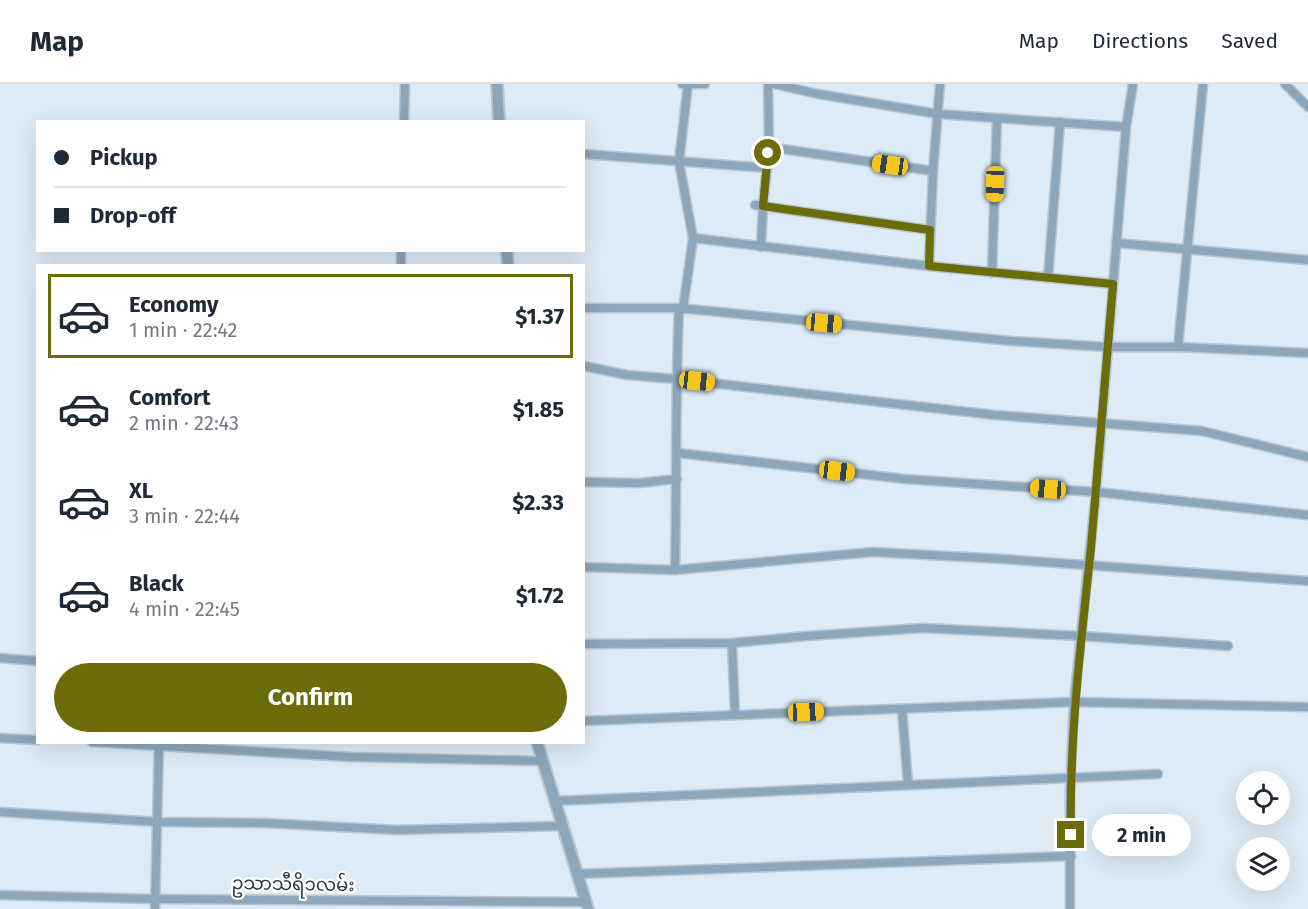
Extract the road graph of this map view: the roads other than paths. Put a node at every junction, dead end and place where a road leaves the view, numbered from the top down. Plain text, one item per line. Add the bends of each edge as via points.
1 (405, 84) edge
2 (497, 84) edge
3 (682, 84) edge
4 (688, 84) edge
5 (705, 84) edge
6 (768, 84) edge
7 (774, 84) edge
8 (940, 84) edge
9 (1132, 84) edge
10 (1203, 84) edge
11 (1285, 84) edge
12 (1308, 107) edge
13 (938, 114) junction
14 (997, 118) junction
15 (404, 120) edge
16 (499, 120) edge
17 (1060, 122) junction
18 (1126, 127) junction
19 (769, 147) junction
20 (585, 154) edge
21 (679, 162) junction
22 (766, 168) junction
23 (933, 171) junction
24 (759, 205) junction
25 (930, 230) junction
26 (693, 238) junction
27 (1116, 243) junction
28 (762, 247) junction
29 (1187, 250) junction
30 (1308, 260) edge
31 (929, 266) junction
32 (992, 273) junction
33 (1048, 278) junction
34 (1113, 284) junction
35 (585, 308) edge
36 (681, 309) junction
37 (1107, 346) junction
38 (1178, 347) junction
39 (1308, 353) edge
40 (585, 366) edge
41 (676, 379) junction
42 (1101, 422) junction
43 (678, 453) junction
44 (1308, 457) edge
45 (677, 479) junction
46 (585, 482) edge
47 (1096, 492) junction
48 (1308, 514) edge
49 (1089, 565) junction
50 (585, 567) edge
51 (675, 570) junction
52 (1308, 581) edge
53 (1081, 636) junction
54 (732, 643) junction
55 (585, 644) edge
56 (1228, 646) dead end
57 (0, 658) edge
58 (36, 661) edge
59 (1074, 702) junction
60 (1308, 706) edge
61 (902, 709) junction
62 (735, 715) junction
63 (585, 721) edge
64 (0, 738) edge
65 (36, 740) edge
66 (158, 744) edge
67 (538, 744) edge
68 (542, 761) junction
69 (1158, 774) dead end
70 (1071, 777) junction
71 (908, 784) junction
72 (555, 801) junction
73 (0, 812) edge
74 (158, 822) junction
75 (562, 826) junction
76 (1071, 856) junction
77 (576, 874) junction
78 (0, 895) edge
79 (154, 899) junction
80 (381, 905) edge
81 (587, 905) edge
82 (155, 909) edge
83 (1070, 909) edge

1 - 15 street
2 - 16 street
3 - 4 street
4 - 5 street
4 - 21 street
6 - 19 street
7 - 13 street
8 - 13 street
9 - 18 street
10 - 29 street
11 - 12 street
13 - 14 street
13 - 23 street
14 - 17 street
14 - 32 street
17 - 18 street
17 - 33 street
18 - 27 street
19 - 22 street
19 - 23 street
20 - 21 street
21 - 22 street
21 - 26 street
22 - 24 street
23 - 25 street
24 - 25 street
24 - 28 street
25 - 31 street
26 - 28 street
26 - 36 street
27 - 29 street
27 - 34 street
28 - 31 street
29 - 30 street
29 - 38 street
31 - 32 street
32 - 33 street
33 - 34 street
34 - 37 street
35 - 36 street
36 - 37 street via 1011,341
36 - 41 street
37 - 38 street
37 - 42 street
38 - 39 street
40 - 41 street
41 - 42 street
41 - 43 street
42 - 44 street via 1202,431
42 - 47 street
43 - 45 street
43 - 47 street via 905,479
45 - 46 street
45 - 51 street
47 - 48 street
47 - 49 street
49 - 51 street via 873,552
49 - 52 street
49 - 53 street
50 - 51 street
53 - 54 street via 923,628
53 - 56 street
53 - 59 street
54 - 55 street
54 - 62 street
57 - 58 street
59 - 60 street
59 - 61 street
59 - 70 street
61 - 62 street
61 - 71 street
62 - 63 street
64 - 65 street
66 - 68 street via 351,757
66 - 74 street
67 - 68 street
68 - 72 street
69 - 70 street
70 - 71 street
70 - 76 street
71 - 72 street
72 - 75 street
73 - 74 street
74 - 75 street via 397,830
74 - 79 street
75 - 77 street
76 - 77 street
76 - 83 street
77 - 81 street
78 - 79 street, ဥသာသီရိ၁လမ်း
79 - 80 street, ဥသာသီရိ၁လမ်း
79 - 82 street
80 - 81 street, ဥသာသီရိ၁လမ်း

